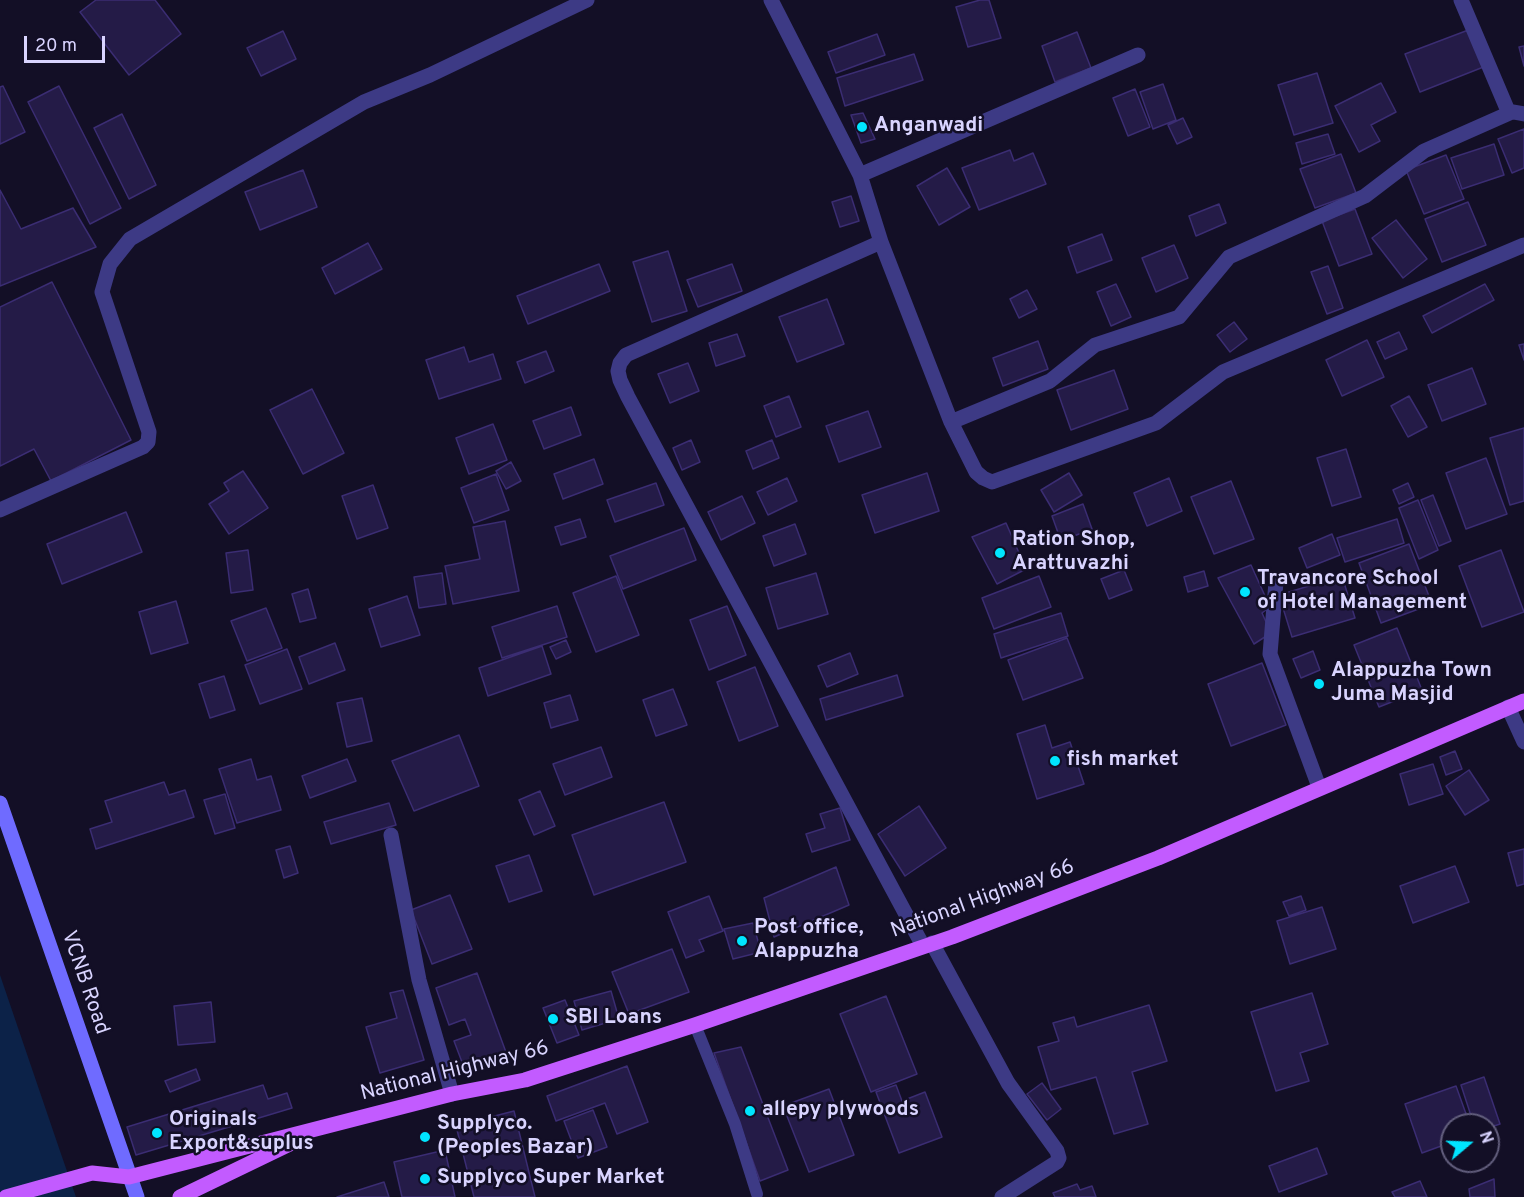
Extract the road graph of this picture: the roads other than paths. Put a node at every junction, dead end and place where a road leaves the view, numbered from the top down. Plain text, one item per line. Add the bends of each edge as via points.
1 (586, 0) edge
2 (771, 0) edge
3 (1461, 0) edge
4 (1138, 55) dead end
5 (1518, 113) edge
6 (860, 175) junction
7 (881, 242) junction
8 (1524, 245) edge
9 (951, 422) junction
10 (0, 510) edge
11 (1276, 582) dead end
12 (1524, 701) edge
13 (1508, 707) junction
14 (1524, 742) edge
15 (1319, 788) junction
16 (0, 803) edge
17 (391, 834) dead end
18 (927, 945) junction
19 (695, 1025) junction
20 (452, 1094) junction
21 (328, 1126) junction
22 (129, 1177) junction
23 (757, 1194) dead end
24 (6, 1197) edge
25 (137, 1197) edge
26 (180, 1197) edge
27 (1002, 1197) edge

1 - 10 street via 430,75 364,102 130,239 110,264 102,292 149,432 148,442
2 - 6 street
3 - 5 street via 1508,111
4 - 6 street
5 - 9 street via 1424,151 1365,196 1229,257 1179,317 1095,345 1050,381
6 - 7 street
7 - 9 street
7 - 18 street via 626,355 618,371 628,397
8 - 9 street via 1223,372 1156,423 1001,480 992,482 976,472
11 - 15 street via 1270,654
12 - 13 main road, National Highway 66
13 - 14 street
13 - 15 main road, National Highway 66
15 - 18 main road, National Highway 66 via 1158,858
16 - 22 main road, VCNB Road
17 - 20 street via 419,980
18 - 19 main road, National Highway 66
18 - 27 street via 1008,1083 1057,1151 1057,1162
19 - 20 main road, National Highway 66 via 525,1080
19 - 23 lane via 735,1124
20 - 21 main road, National Highway 66
21 - 22 main road, National Highway 66
21 - 26 main road
22 - 24 main road, National Highway 66 via 92,1173
22 - 25 main road, VCNB Road

